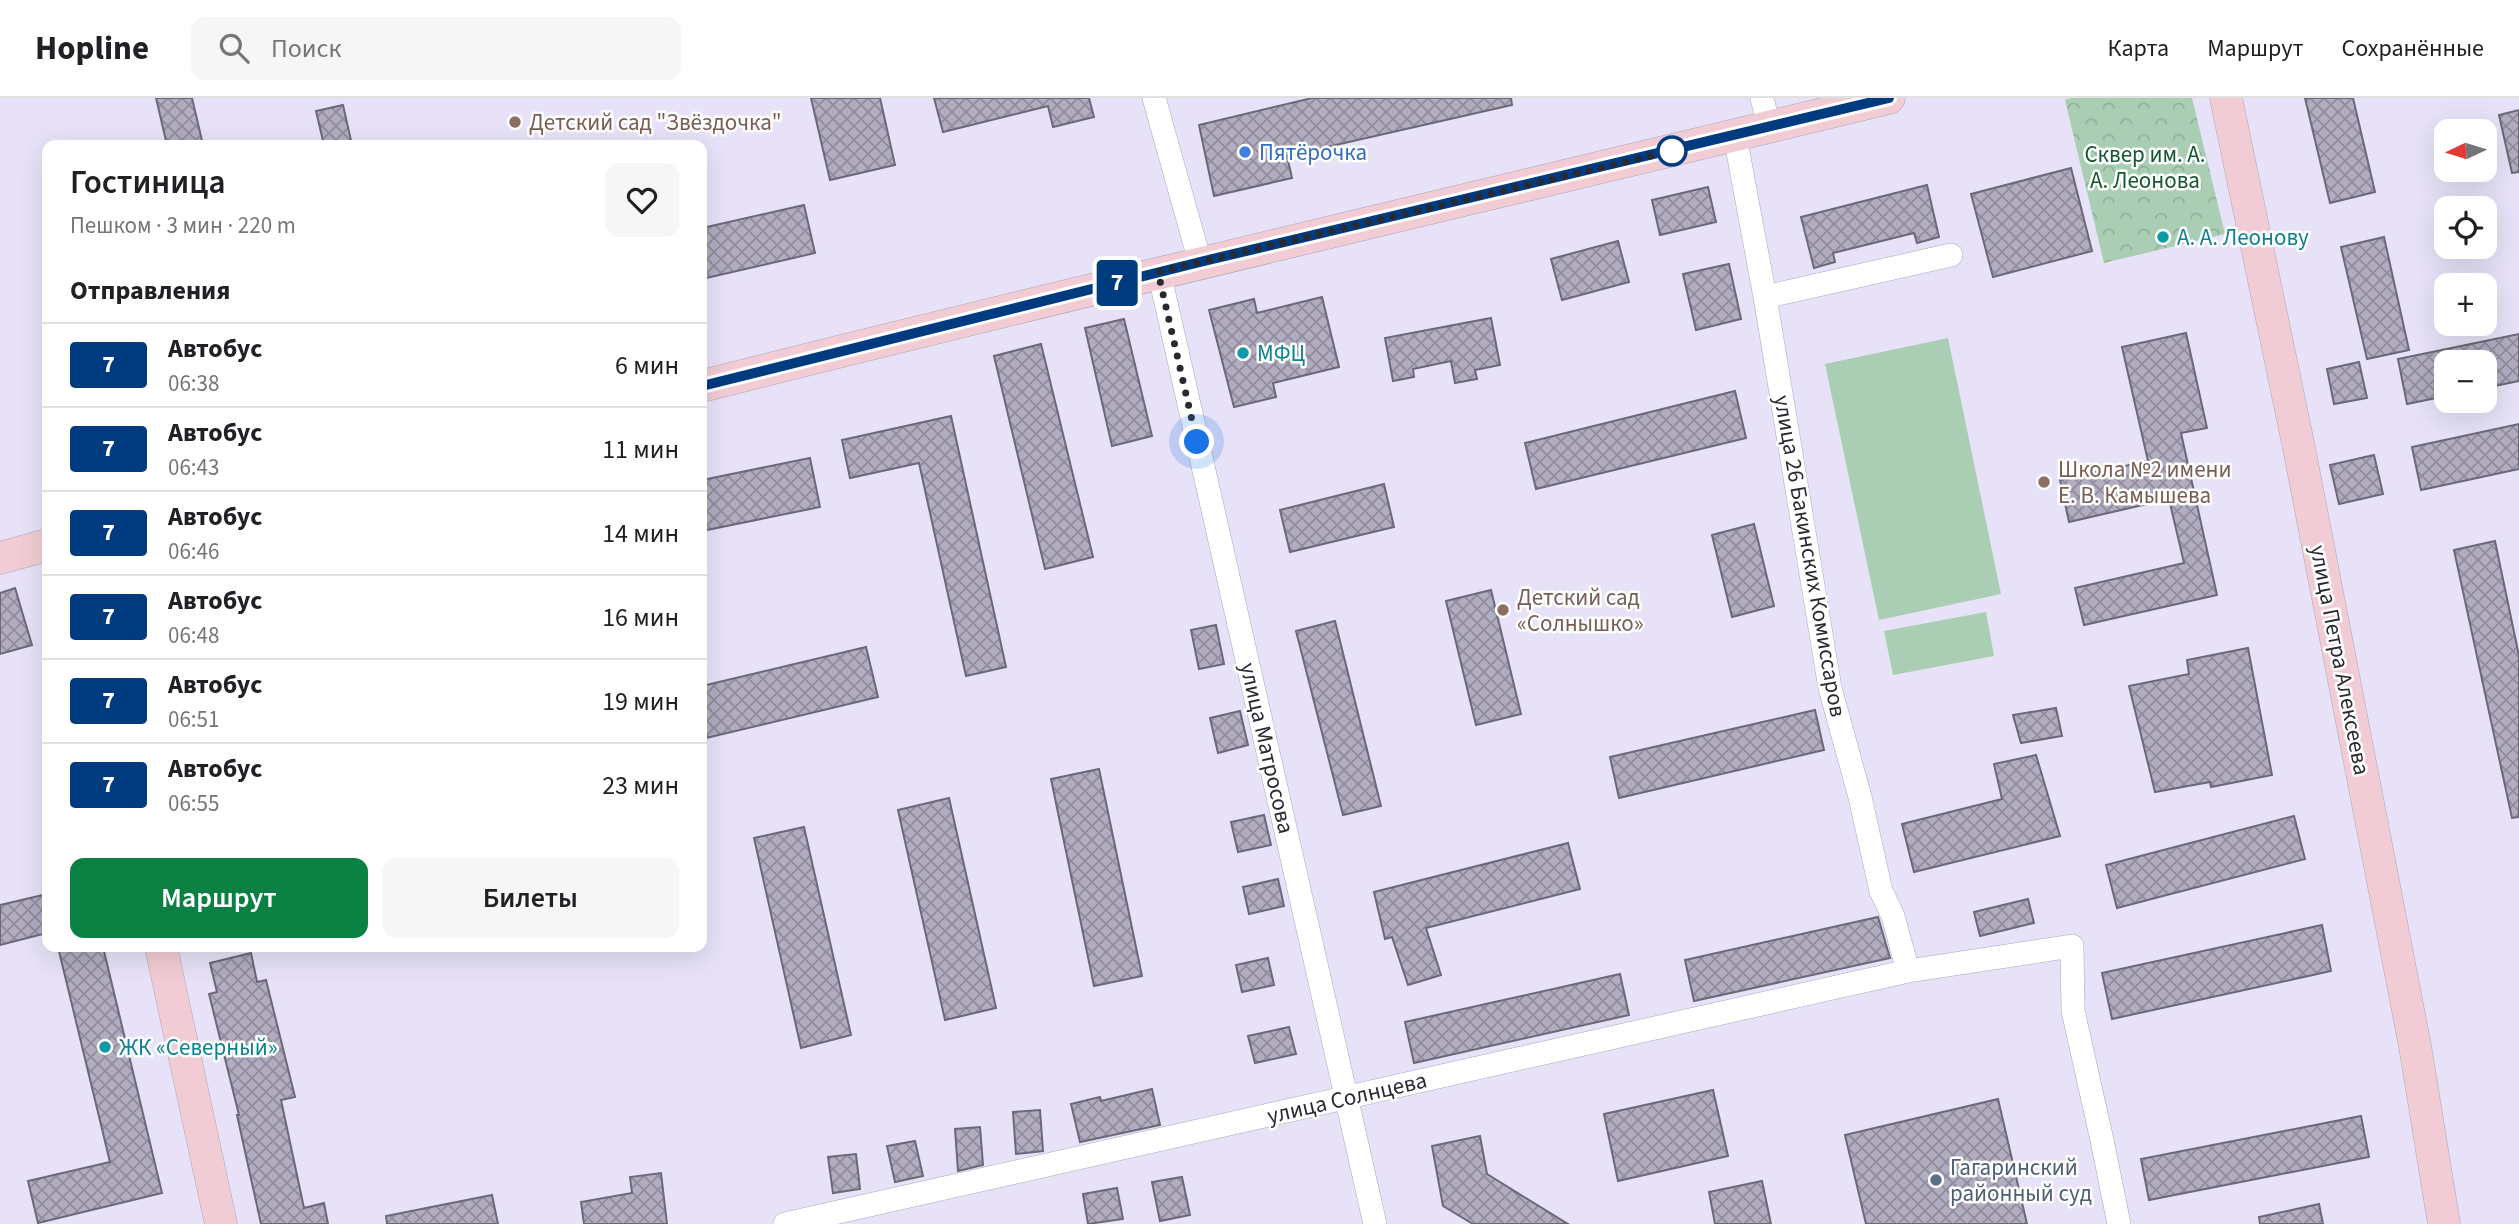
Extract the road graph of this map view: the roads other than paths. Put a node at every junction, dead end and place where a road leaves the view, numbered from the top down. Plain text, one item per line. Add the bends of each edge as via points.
1 (1154, 98) edge
2 (1889, 98) edge
3 (2226, 98) edge
4 (1766, 113) edge
5 (1735, 136) junction
6 (1951, 255) dead end
7 (1200, 262) junction
8 (1158, 272) junction
9 (1765, 297) junction
10 (707, 385) edge
11 (42, 546) edge
12 (0, 558) edge
13 (162, 952) edge
14 (1908, 971) junction
15 (1346, 1098) junction
16 (221, 1224) edge
17 (785, 1224) edge
18 (1375, 1224) edge
19 (2119, 1224) edge
20 (2444, 1224) edge

1 - 7 street
2 - 4 street
3 - 20 street, улица Петра Алексеева via 2415,1046
4 - 5 street
5 - 7 street
5 - 9 street, улица 26 Бакинских Комиссаров
6 - 9 street
7 - 8 street
8 - 10 street
8 - 15 street, улица Матросова
9 - 14 street, улица 26 Бакинских Комиссаров via 1830,688 1881,891
11 - 12 street
13 - 16 street
14 - 15 street, улица Солнцева
14 - 19 street, улица Солнцева via 2072,946 2073,1011
15 - 17 street, улица Солнцева
15 - 18 street, улица Матросова

